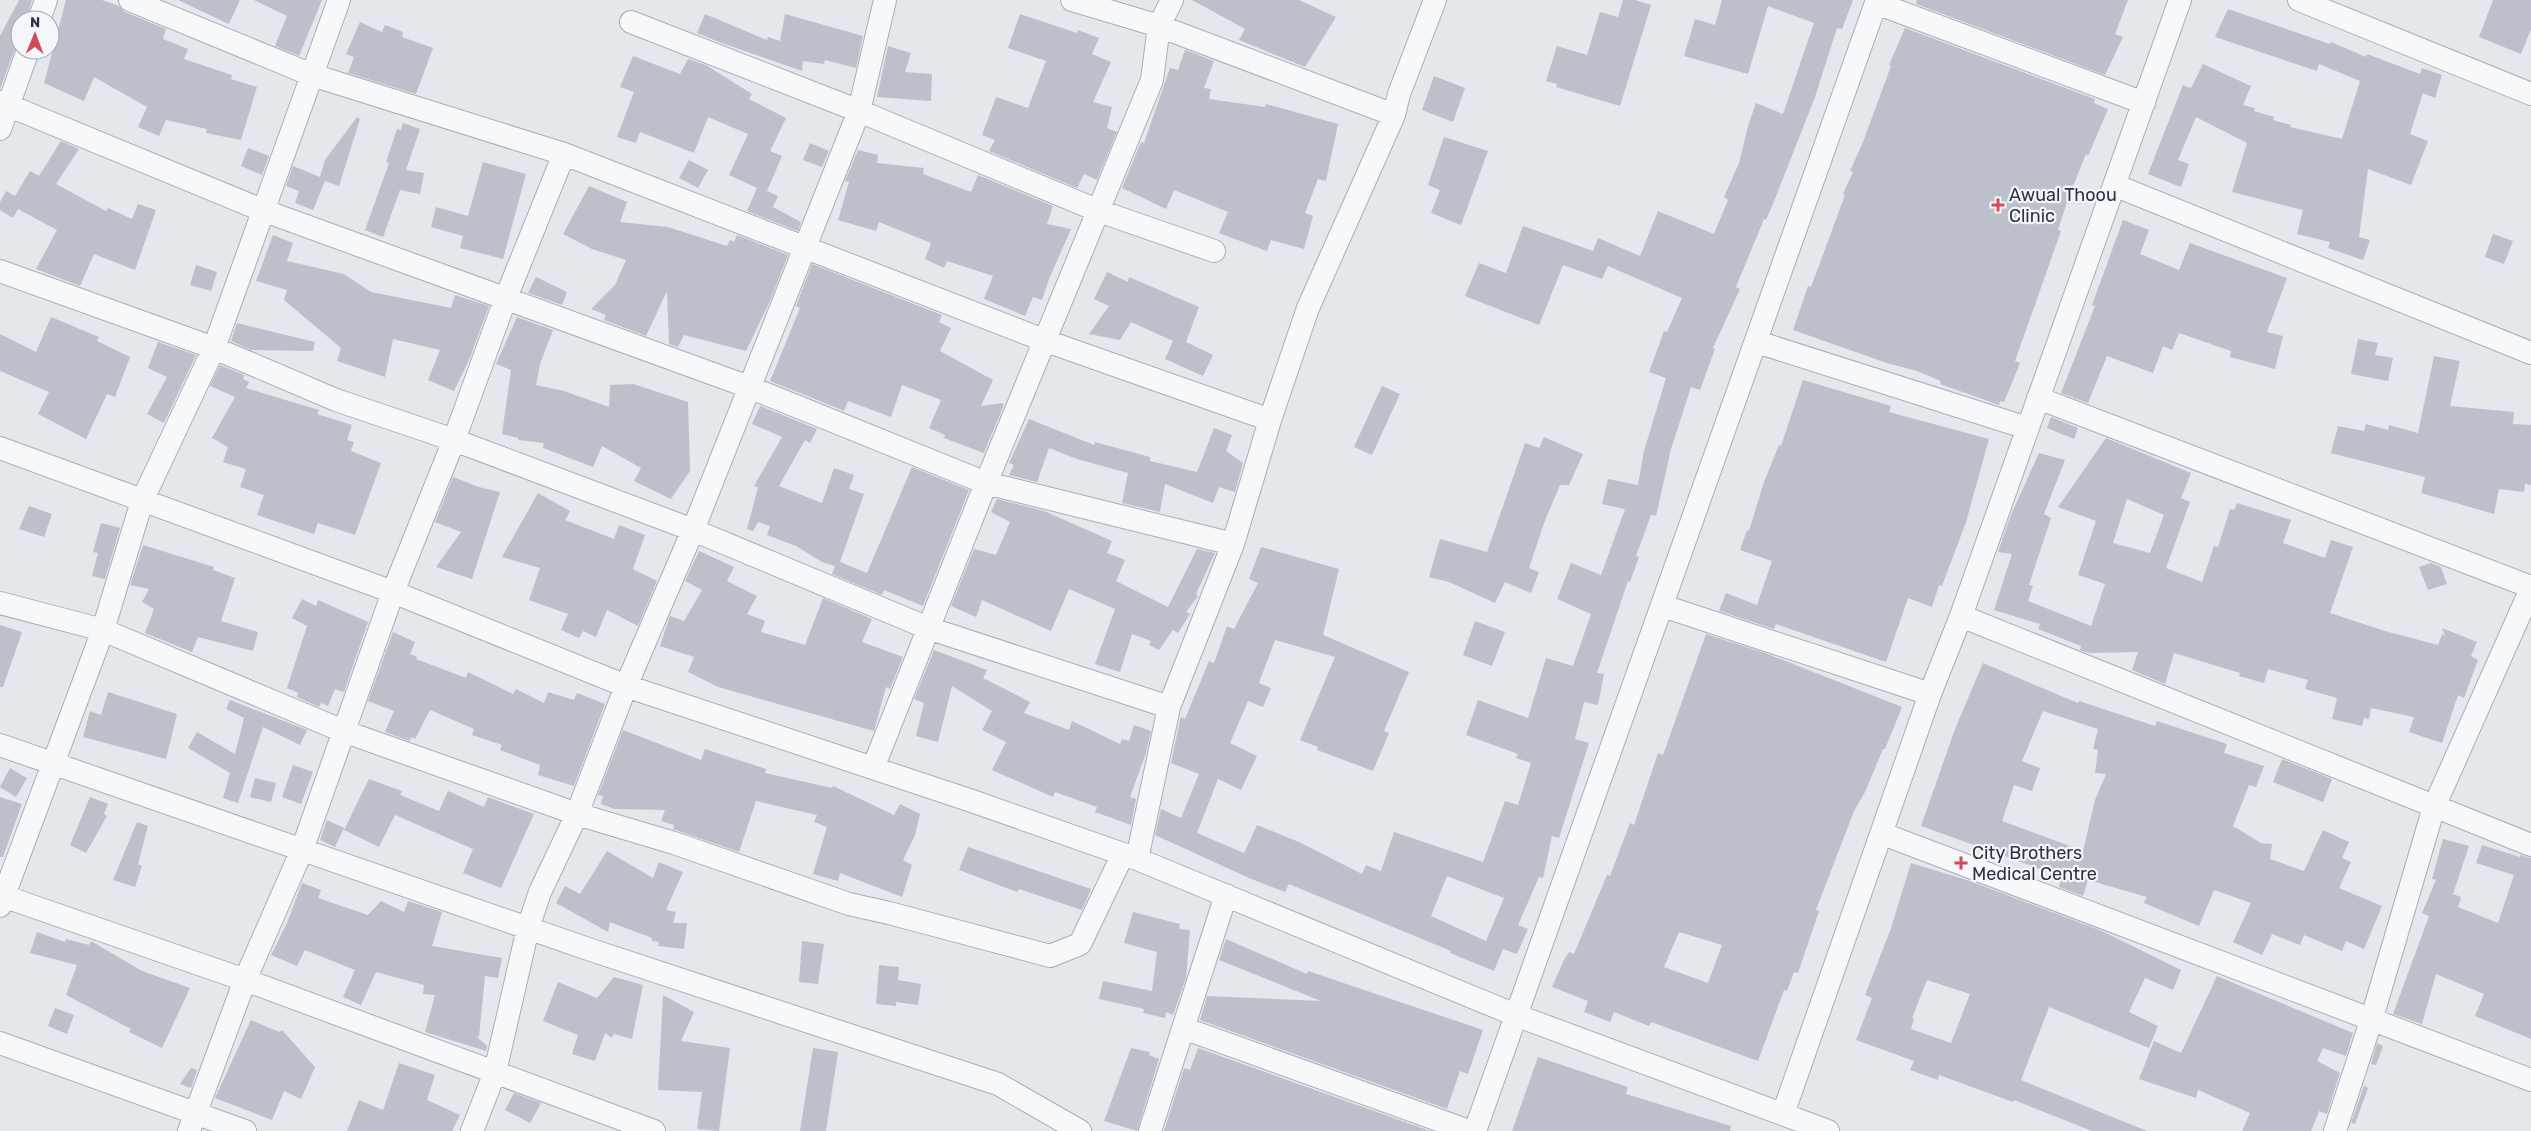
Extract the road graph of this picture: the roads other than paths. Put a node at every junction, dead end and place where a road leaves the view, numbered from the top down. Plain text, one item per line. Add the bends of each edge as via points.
1 (130, 0) edge
2 (339, 0) edge
3 (885, 0) edge
4 (1072, 0) edge
5 (1172, 0) edge
6 (1435, 0) edge
7 (2180, 0) edge
8 (2299, 0) edge
9 (1876, 1) edge
10 (2335, 6) edge
11 (631, 22) dead end
12 (1159, 26) junction
13 (23, 60) edge
14 (312, 75) junction
15 (2531, 94) edge
16 (4, 103) edge
17 (2144, 103) junction
18 (859, 111) junction
19 (1394, 115) junction
20 (0, 128) edge
21 (564, 154) junction
22 (2114, 185) junction
23 (262, 210) junction
24 (1099, 211) junction
25 (806, 247) junction
26 (1214, 251) dead end
27 (0, 271) edge
28 (505, 300) junction
29 (1046, 341) junction
30 (1756, 342) junction
31 (214, 348) junction
32 (2531, 353) edge
33 (749, 387) junction
34 (2038, 398) junction
35 (1270, 420) junction
36 (2027, 428) junction
37 (454, 440) junction
38 (0, 448) edge
39 (986, 483) junction
40 (142, 501) junction
41 (693, 530) junction
42 (1233, 544) junction
43 (2531, 588) edge
44 (393, 592) junction
45 (0, 603) edge
46 (1663, 606) junction
47 (1960, 616) junction
48 (928, 628) junction
49 (104, 630) junction
50 (626, 686) junction
51 (1930, 694) junction
52 (1168, 707) junction
53 (343, 731) junction
54 (0, 745) edge
55 (54, 764) junction
56 (873, 768) junction
57 (2434, 807) junction
58 (577, 814) junction
59 (1883, 834) junction
60 (2531, 845) edge
61 (302, 850) junction
62 (1130, 856) junction
63 (1226, 895) junction
64 (1, 899) edge
65 (528, 928) junction
66 (245, 980) junction
67 (1518, 1016) junction
68 (2371, 1021) junction
69 (1183, 1028) junction
70 (0, 1043) edge
71 (494, 1072) junction
72 (2531, 1080) edge
73 (1783, 1114) junction
74 (193, 1123) edge
75 (245, 1131) edge
76 (472, 1131) edge
77 (654, 1131) edge
78 (1080, 1131) edge
79 (1150, 1131) edge
80 (1469, 1131) edge
81 (1475, 1131) edge
82 (1828, 1131) edge
83 (2335, 1131) edge

1 - 14 street
2 - 14 street
3 - 18 street
4 - 12 street
5 - 12 street
6 - 19 street
7 - 17 street
8 - 10 street
9 - 17 street
9 - 30 street
10 - 15 street
11 - 18 street
12 - 19 street
12 - 24 street via 1152,80
13 - 16 street
14 - 21 street
14 - 23 street
16 - 20 street
16 - 23 street
17 - 22 street
18 - 24 street
18 - 25 street
19 - 35 street via 1308,308
21 - 25 street
21 - 28 street
22 - 32 street
22 - 34 street
23 - 28 street
23 - 31 street
24 - 26 street
24 - 29 street
25 - 29 street
25 - 33 street
27 - 31 street
28 - 33 street
28 - 37 street
29 - 35 street
29 - 39 street
30 - 36 street
30 - 46 street
31 - 37 street via 336,400
31 - 40 street
33 - 39 street
33 - 41 street
34 - 36 street
34 - 43 street
35 - 42 street
36 - 47 street
37 - 41 street
37 - 44 street
38 - 40 street
39 - 42 street
39 - 48 street
40 - 44 street
40 - 49 street
41 - 48 street
41 - 50 street
42 - 52 street
43 - 57 street
44 - 50 street
44 - 53 street
45 - 49 street
46 - 51 street
46 - 67 street
47 - 51 street
47 - 57 street
48 - 52 street
48 - 56 street
49 - 53 street
49 - 55 street
50 - 56 street
50 - 58 street
51 - 59 street
52 - 62 street
53 - 58 street
53 - 61 street
54 - 55 street
55 - 61 street
55 - 64 street
56 - 62 street
57 - 60 street
57 - 68 street
58 - 62 street via 674,843 849,904 1050,956 1080,944
58 - 65 street via 540,892
59 - 68 street
59 - 73 street
61 - 65 street
61 - 66 street
62 - 63 street
63 - 67 street
63 - 69 street
64 - 66 street
65 - 71 street
65 - 78 street via 998,1084
66 - 71 street
66 - 74 street
67 - 73 street
67 - 81 street
68 - 72 street
68 - 83 street
69 - 79 street
69 - 80 street
70 - 74 street
71 - 76 street
71 - 77 street
73 - 82 street
74 - 75 street

